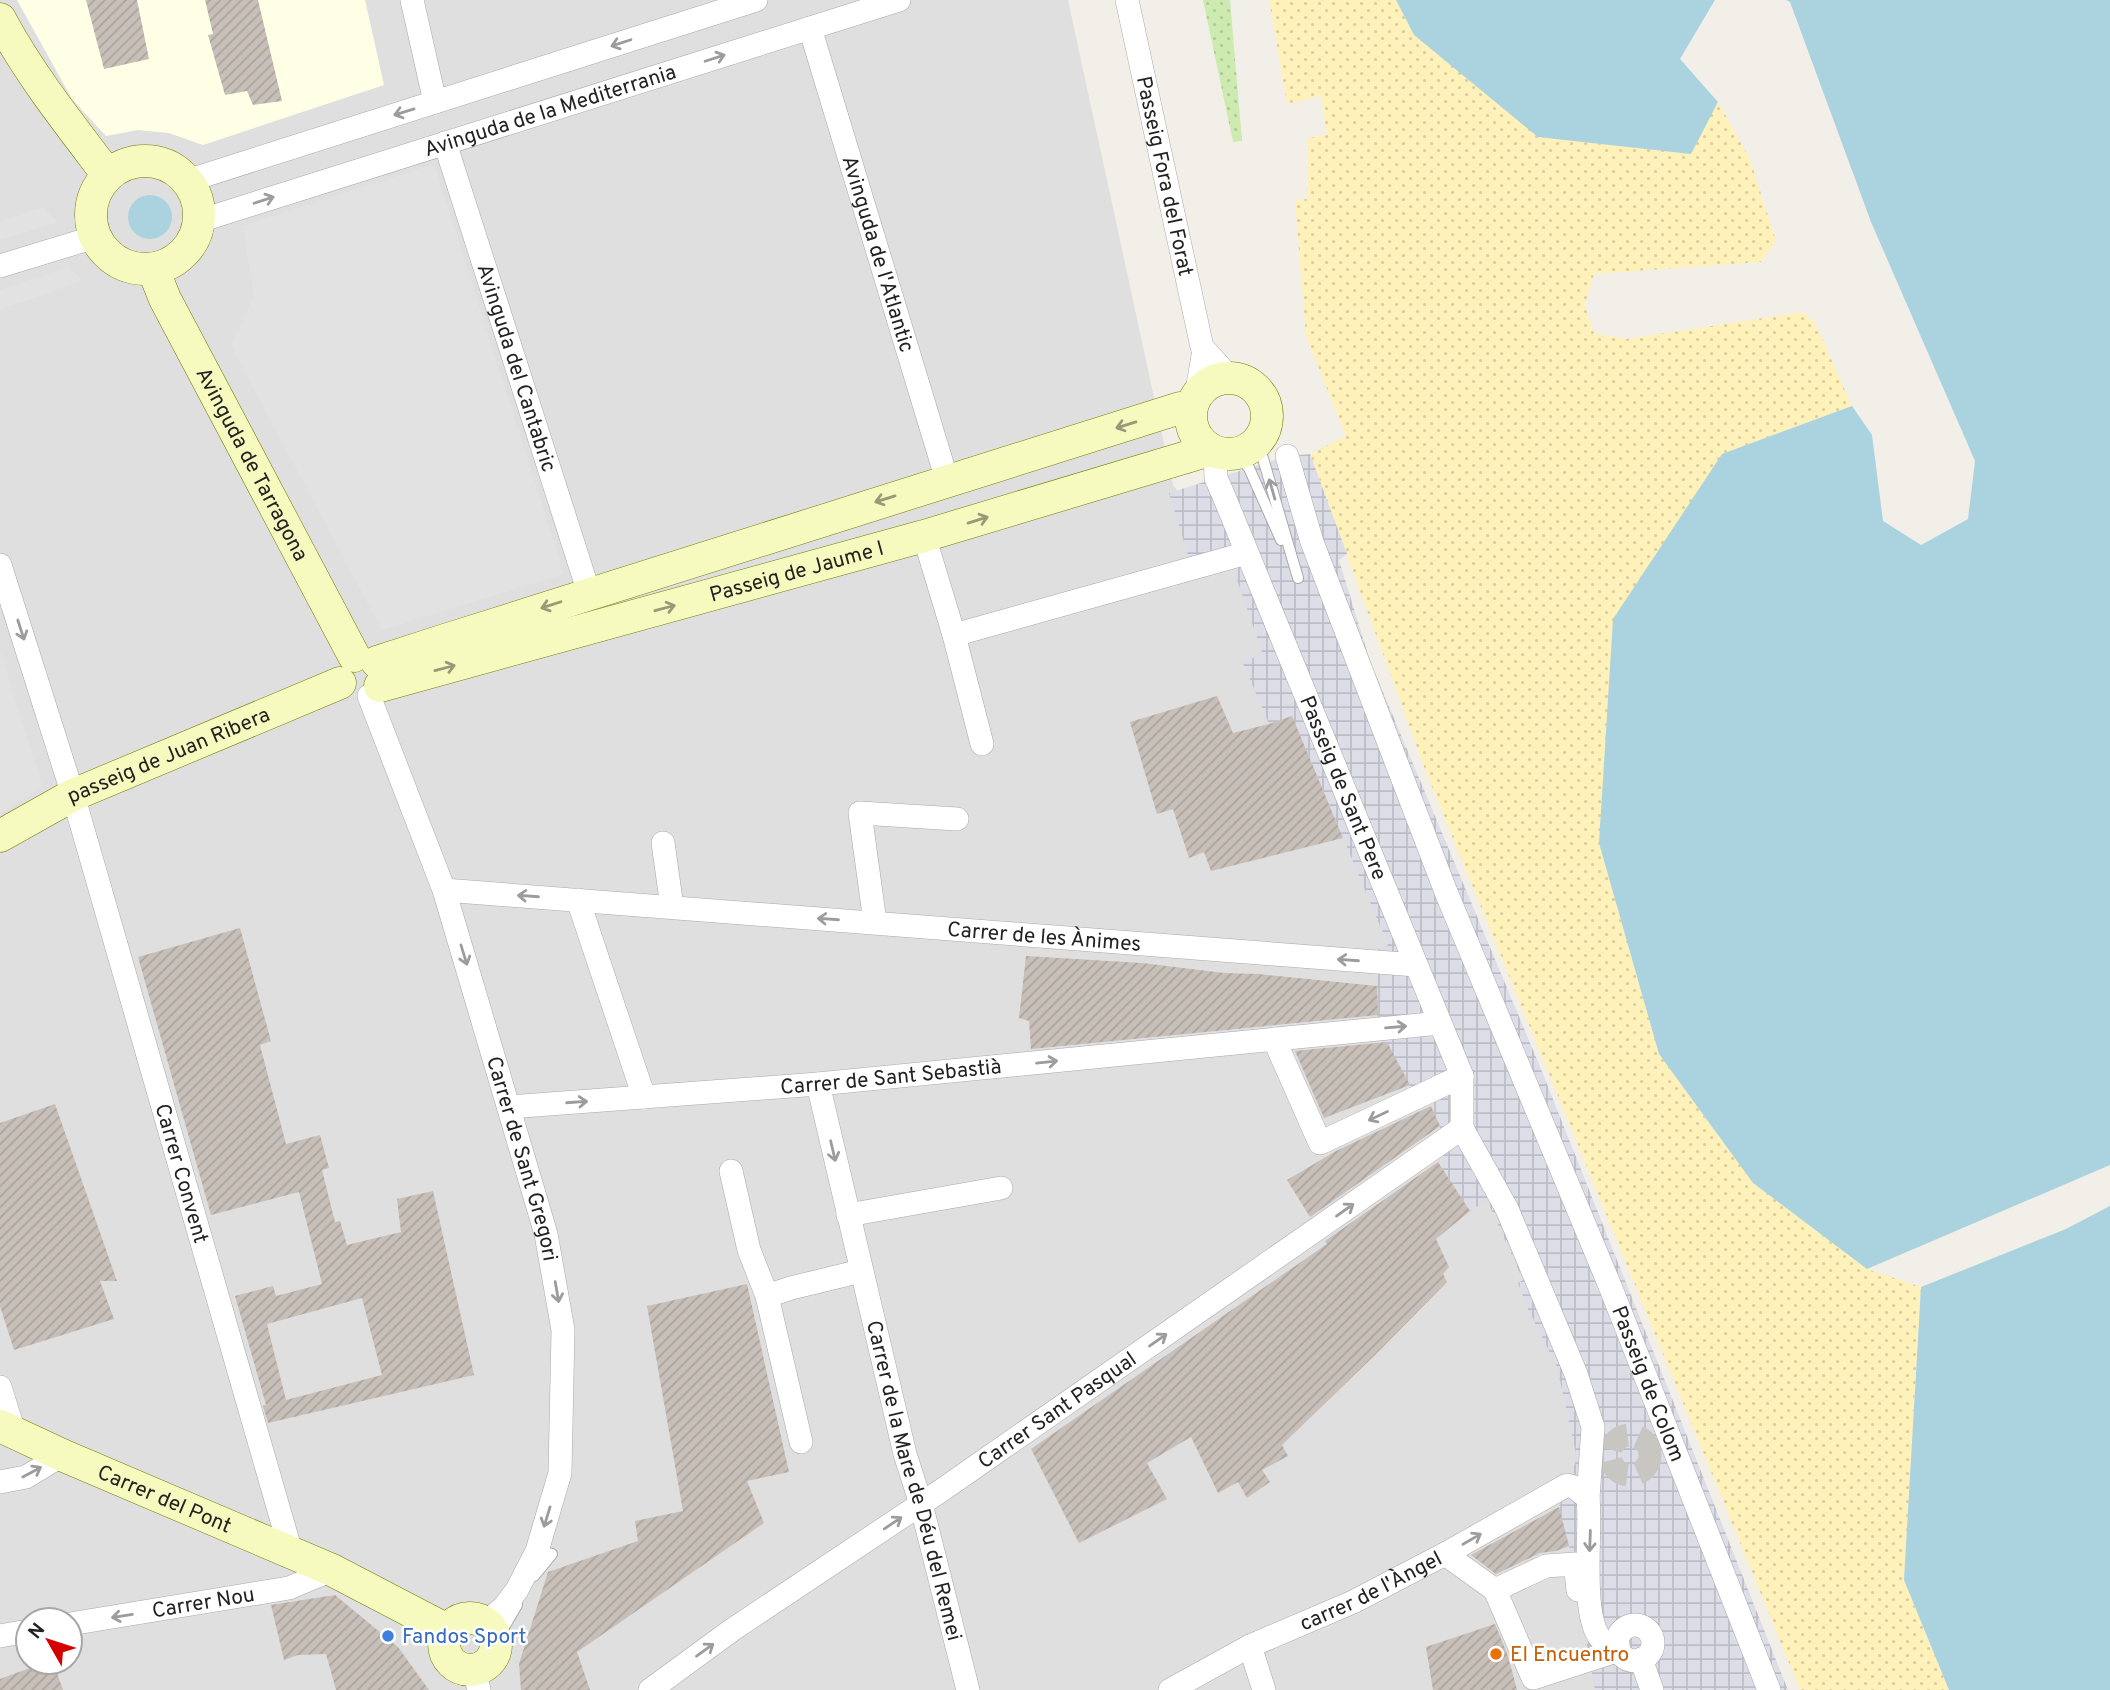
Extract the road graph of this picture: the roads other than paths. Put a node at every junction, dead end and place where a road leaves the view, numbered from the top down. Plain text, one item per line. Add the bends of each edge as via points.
1 (412, 0) edge
2 (756, 0) edge
3 (899, 0) edge
4 (1127, 0) edge
5 (810, 28) junction
6 (5, 39) edge
7 (435, 102) junction
8 (446, 143) junction
9 (108, 175) junction
10 (187, 181) junction
11 (199, 221) junction
12 (95, 237) junction
13 (0, 266) edge
14 (153, 269) junction
15 (1204, 350) junction
16 (1230, 378) junction
17 (1194, 402) junction
18 (1261, 435) junction
19 (1287, 456) dead end
20 (1219, 458) junction
21 (947, 480) junction
22 (924, 536) junction
23 (1247, 554) junction
24 (0, 565) edge
25 (589, 593) junction
26 (954, 635) junction
27 (364, 676) junction
28 (982, 744) dead end
29 (73, 795) junction
30 (957, 819) dead end
31 (0, 836) edge
32 (663, 843) dead end
33 (444, 890) junction
34 (578, 900) junction
35 (672, 907) junction
36 (875, 922) junction
37 (1416, 965) junction
38 (1440, 1023) junction
39 (1274, 1039) junction
40 (1462, 1076) junction
41 (818, 1084) junction
42 (644, 1097) junction
43 (509, 1107) junction
44 (1462, 1128) junction
45 (731, 1171) dead end
46 (1001, 1188) dead end
47 (848, 1215) junction
48 (861, 1271) junction
49 (767, 1296) junction
50 (0, 1387) edge
51 (7, 1429) edge
52 (802, 1443) dead end
53 (62, 1455) junction
54 (0, 1482) edge
55 (1588, 1498) junction
56 (921, 1504) junction
57 (291, 1552) junction
58 (1446, 1554) junction
59 (332, 1570) junction
60 (1495, 1590) junction
61 (84, 1622) edge
62 (447, 1630) junction
63 (491, 1632) junction
64 (1250, 1646) junction
65 (1619, 1648) junction
66 (1641, 1660) junction
67 (1589, 1661) junction
68 (477, 1680) edge
69 (650, 1690) edge
70 (968, 1690) edge
71 (1170, 1690) edge
72 (1264, 1690) edge
73 (1652, 1690) edge
74 (1769, 1690) edge

1 - 7 street
2 -> 7 street, Avinguda de la Mediterrania
3 - 5 street, Avinguda de la Mediterrania
4 - 15 street, Passeig Fora del Forat
8 -> 5 street, Avinguda de la Mediterrania
5 - 21 street, Avinguda de l'Atlantic
6 - 9 street
7 -> 10 street, Avinguda de la Mediterrania
11 -> 8 street, Avinguda de la Mediterrania
8 - 25 street, Avinguda del Cantabric
9 - 10 street via 123,165 158,162
9 - 12 street via 92,204
10 - 11 street via 199,206
11 - 14 street via 192,241 179,257
12 - 13 street
12 - 14 street via 119,263
14 - 27 street, Avinguda de Tarragona
15 - 16 street, Passeig Fora del Forat
15 - 17 street, Passeig Fora del Forat
16 - 17 street via 1206,385
16 - 18 street via 1253,387 1263,400 1266,423
17 - 20 street via 1193,429
17 -> 21 street, Passeig de Jaume I
18 - 20 street via 1248,448
20 -> 18 lane via 1249,468 1298,578 1262,455
19 - 74 street, Passeig de Colom via 1312,542 1446,892 1610,1286
22 -> 20 street, Passeig de Jaume I via 1187,457
20 - 23 street, Passeig de Sant Pere
21 -> 25 street, Passeig de Jaume I
22 - 26 street
27 -> 22 street, Passeig de Jaume I
23 - 26 street
23 - 37 street, Passeig de Sant Pere
24 -> 29 street, Carrer Convent
25 -> 27 street, Passeig de Jaume I
26 - 28 street
27 - 29 street, passeig de Juan Ribera
27 - 33 street, Carrer de Sant Gregori
29 - 31 street, passeig de Juan Ribera
29 - 57 street, Carrer Convent
30 - 36 street via 860,813
32 - 35 street
34 -> 33 street, Carrer de les Ànimes
33 -> 43 street, Carrer de Sant Gregori
34 - 35 street, Carrer de les Ànimes
34 - 42 street
36 -> 35 street, Carrer de les Ànimes
37 -> 36 street, Carrer de les Ànimes
37 - 38 street, Passeig de Sant Pere
39 -> 38 street, Carrer de Sant Sebastià
38 - 40 street, Passeig de Sant Pere
40 -> 39 street via 1320,1143
41 -> 39 street, Carrer de Sant Sebastià
40 - 44 street, Passeig de Sant Pere
41 - 42 street, Carrer de Sant Sebastià
41 -> 47 street, Carrer de la Mare de Déu del Remei
43 -> 42 street, Carrer de Sant Sebastià
43 -> 63 street, Carrer de Sant Gregori via 546,1234 563,1330 560,1473 544,1553
44 - 55 street via 1507,1209 1576,1374 1593,1427
56 -> 44 street, Carrer Sant Pasqual
45 - 49 street via 749,1250
46 - 47 street
47 - 48 street, Carrer de la Mare de Déu del Remei
48 - 49 street
48 - 56 street, Carrer de la Mare de Déu del Remei
49 - 52 street
50 - 51 street
51 - 53 street, Carrer del Pont
54 -> 53 street via 26,1478
53 - 57 street, Carrer del Pont
58 -> 55 street, carrer de l'Àngel via 1567,1485
55 -> 65 street via 1588,1601 1602,1641
69 -> 56 street, Carrer Sant Pasqual
56 - 70 street, Carrer de la Mare de Déu del Remei
57 - 59 street, Carrer del Pont
58 - 60 street
58 - 64 street, carrer de l'Àngel via 1353,1602
59 -> 61 street, Carrer Nou via 289,1588
59 - 62 street, Carrer del Pont
60 - 67 street via 1533,1678
60 - 67 street via 1546,1566 1575,1564
62 - 63 street via 456,1621 473,1617
62 - 68 street via 447,1657
63 - 68 street via 494,1656
64 - 71 street, carrer de l'Àngel
64 - 72 street
65 - 66 street via 1627,1658
65 - 66 street via 1623,1629 1645,1627 1653,1644
65 - 67 street
66 - 73 street

